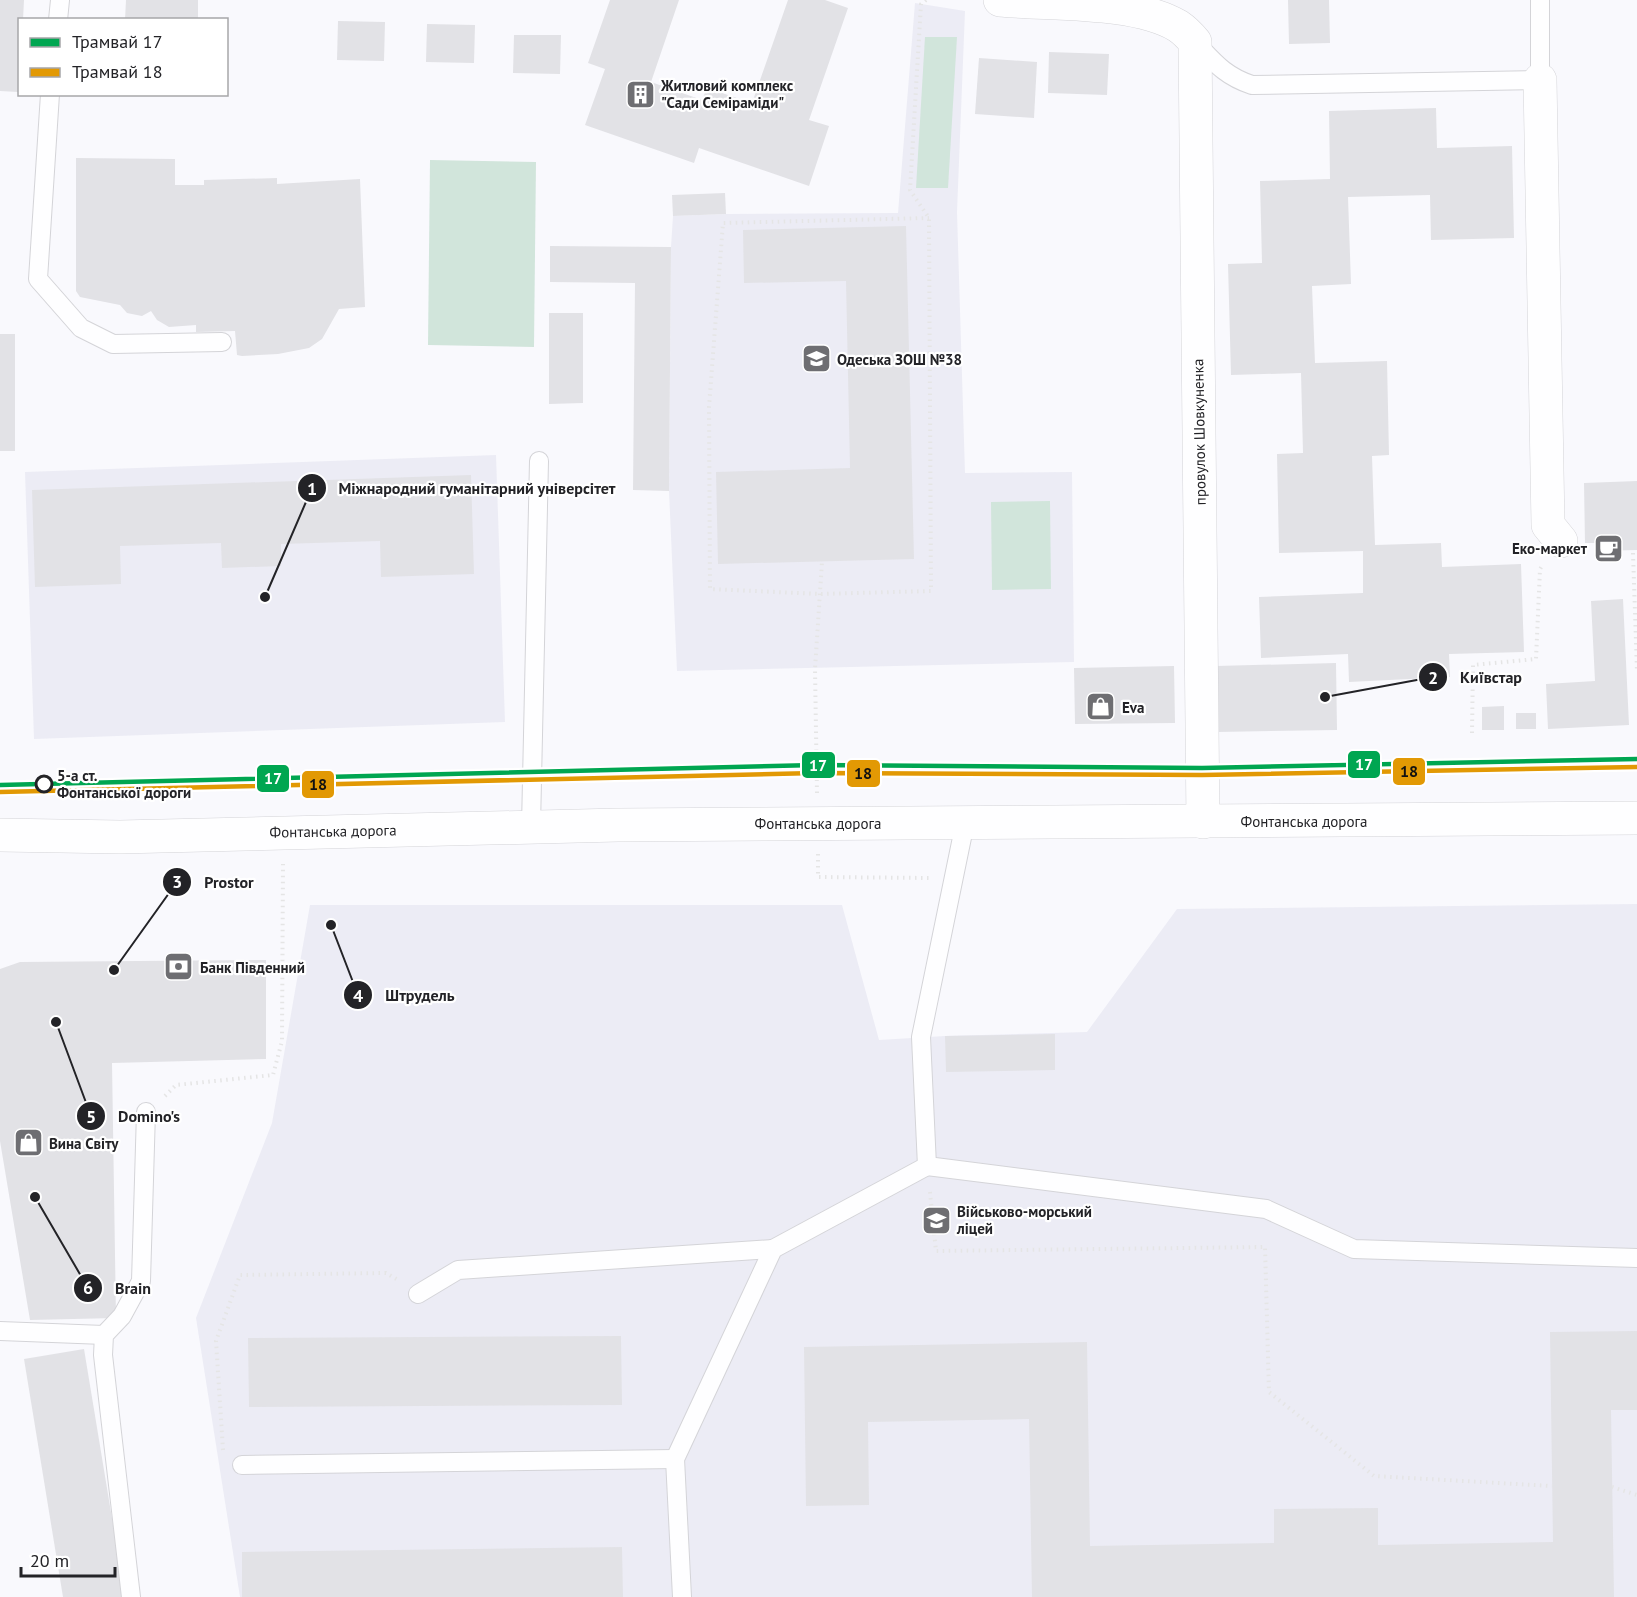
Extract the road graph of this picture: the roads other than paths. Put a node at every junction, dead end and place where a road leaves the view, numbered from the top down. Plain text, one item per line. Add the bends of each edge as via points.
1 (60, 0) edge
2 (1000, 0) edge
3 (1005, 0) edge
4 (1540, 0) edge
5 (1167, 10) edge
6 (58, 18) edge
7 (1195, 42) junction
8 (1540, 80) junction
9 (50, 96) edge
10 (222, 342) dead end
11 (539, 460) dead end
12 (1561, 541) road end
13 (1637, 819) edge
14 (1203, 822) junction
15 (965, 823) junction
16 (531, 826) junction
17 (0, 835) edge
18 (146, 1112) road end
19 (927, 1167) junction
20 (773, 1249) junction
21 (1637, 1258) edge
22 (418, 1294) road end
23 (0, 1331) edge
24 (104, 1335) junction
25 (675, 1459) junction
26 (242, 1465) road end
27 (131, 1597) edge
28 (682, 1597) edge

1 - 6 lane
2 - 3 main road
3 - 5 main road
4 - 8 lane
5 - 7 main road
7 - 8 lane via 1223,71 1252,85
7 - 14 main road, провулок Шовкуненка
8 - 12 main road via 1548,525
9 - 10 lane via 38,279 81,328 113,344
11 - 16 lane
13 - 14 main road, Фонтанська дорога
14 - 15 main road, Фонтанська дорога
15 - 16 main road, Фонтанська дорога
15 - 19 lane via 921,1037
16 - 17 main road, Фонтанська дорога via 120,837
18 - 24 lane via 141,1281 122,1316
19 - 20 lane
19 - 21 lane via 1266,1209 1354,1249
20 - 22 lane via 458,1270
20 - 25 lane
23 - 24 lane
24 - 27 lane via 103,1355
25 - 26 lane
25 - 28 lane

